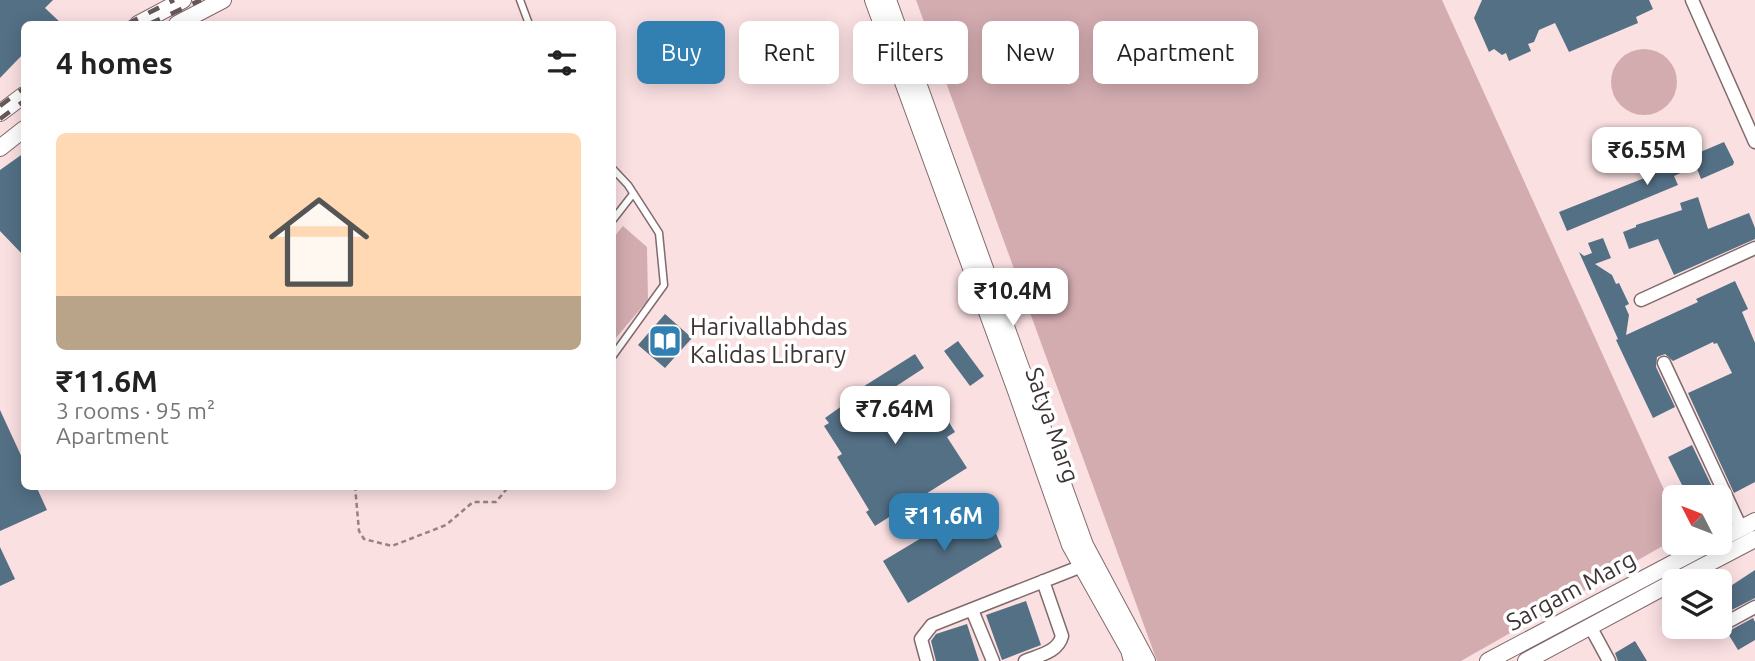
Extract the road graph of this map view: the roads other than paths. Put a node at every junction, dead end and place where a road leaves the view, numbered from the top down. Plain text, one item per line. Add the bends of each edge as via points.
1 (183, 0) edge
2 (223, 0) edge
3 (520, 0) edge
4 (873, 0) edge
5 (888, 0) edge
6 (1692, 0) edge
7 (144, 21) edge
8 (183, 21) edge
9 (528, 21) edge
10 (21, 97) edge
11 (0, 113) edge
12 (21, 131) edge
13 (1755, 142) edge
14 (0, 148) edge
15 (616, 173) edge
16 (633, 194) junction
17 (616, 216) edge
18 (1755, 248) edge
19 (1641, 300) dead end
20 (616, 349) edge
21 (1664, 363) dead end
22 (1048, 462) junction
23 (1748, 525) edge
24 (1732, 533) edge
25 (1755, 539) edge
26 (1688, 555) edge
27 (1082, 566) junction
28 (1698, 569) edge
29 (1043, 581) junction
30 (1662, 588) edge
31 (1755, 607) edge
32 (972, 610) junction
33 (1732, 619) edge
34 (1590, 626) junction
35 (927, 661) edge
36 (993, 661) edge
37 (1026, 661) edge
38 (1132, 661) edge
39 (1147, 661) edge
40 (1488, 661) edge
41 (1525, 661) edge
42 (1609, 661) edge

1 - 7 main road
2 - 8 main road
3 - 9 lane
4 - 22 main road, Satya Marg
5 - 22 main road, Satya Marg
6 - 13 street
10 - 11 main road
12 - 14 main road
15 - 16 lane
16 - 17 lane
16 - 20 lane via 659,233 664,285
18 - 19 street
21 - 23 street
22 - 27 main road, Satya Marg via 1070,545
22 - 39 main road, Satya Marg via 1085,545
23 - 24 main road
25 - 28 main road, Sargam Marg
26 - 40 main road, Sargam Marg
27 - 29 street
27 - 38 main road, Satya Marg
29 - 32 street
29 - 37 street via 1062,636 1051,651
30 - 34 main road, Sargam Marg
31 - 33 street
32 - 35 street via 925,632 921,639
32 - 36 street
34 - 41 main road, Sargam Marg
34 - 42 street

